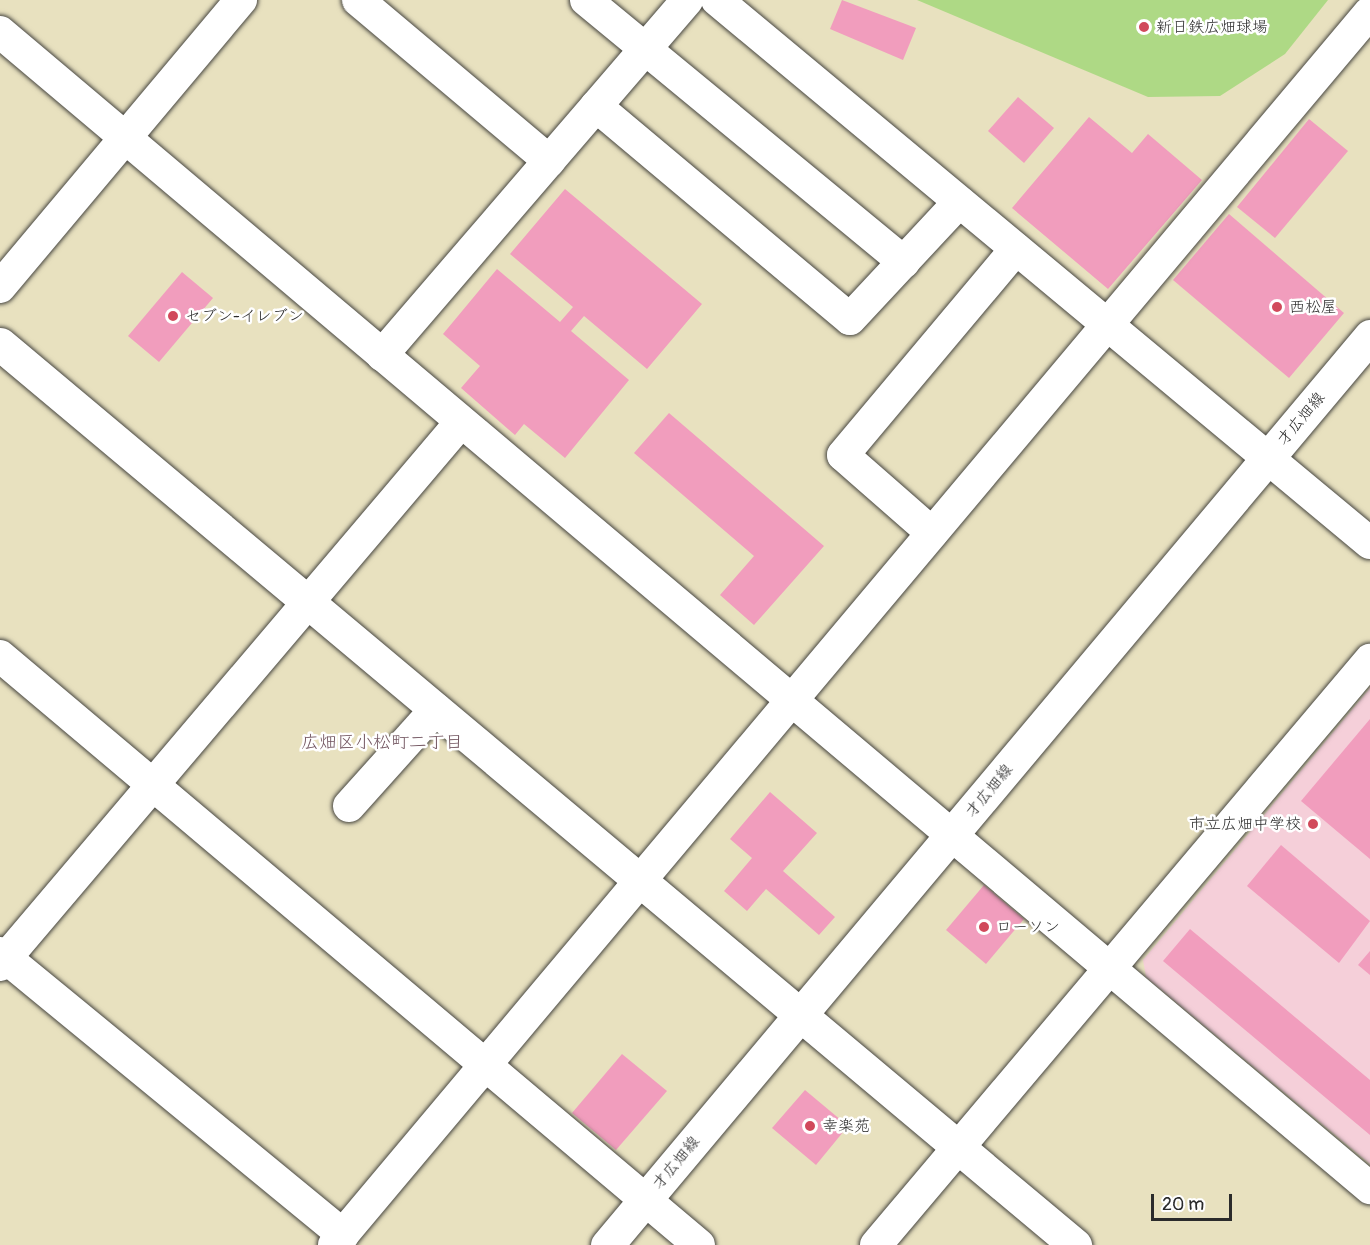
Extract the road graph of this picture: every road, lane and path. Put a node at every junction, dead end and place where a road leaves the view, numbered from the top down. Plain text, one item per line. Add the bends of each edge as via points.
1 (241, 0) edge
2 (358, 0) edge
3 (586, 0) edge
4 (687, 0) edge
5 (717, 0) edge
6 (1370, 12) edge
7 (0, 32) edge
8 (645, 49) junction
9 (596, 106) junction
10 (125, 138) junction
11 (549, 160) junction
12 (959, 202) junction
13 (1016, 249) junction
14 (904, 262) junction
15 (0, 287) edge
16 (1107, 325) junction
17 (1370, 336) edge
18 (0, 344) edge
19 (382, 355) junction
20 (461, 422) junction
21 (1267, 459) junction
22 (932, 533) junction
23 (1370, 543) edge
24 (306, 601) junction
25 (0, 656) edge
26 (1370, 660) edge
27 (791, 701) junction
28 (436, 709) junction
29 (151, 784) junction
30 (349, 807) dead end
31 (951, 836) junction
32 (641, 879) junction
33 (2, 958) edge
34 (1110, 966) junction
35 (801, 1015) junction
36 (485, 1065) junction
37 (958, 1147) junction
38 (1370, 1188) edge
39 (645, 1200) junction
40 (339, 1240) edge
41 (607, 1245) edge
42 (699, 1245) edge
43 (876, 1245) edge
44 (1074, 1245) edge

1 - 10 street
2 - 11 street
3 - 8 street
4 - 8 street
5 - 12 street
6 - 16 street
7 - 10 street
8 - 9 street
8 - 14 street
9 - 11 street
9 - 14 street via 850,319
10 - 15 street
10 - 19 street
11 - 19 street
12 - 13 street
12 - 14 street
13 - 16 street
13 - 22 street via 843,455
16 - 21 street
16 - 22 street
17 - 21 street, 才広畑線
18 - 24 street
19 - 20 street
20 - 24 street
20 - 27 street
21 - 23 street
21 - 31 street, 才広畑線
22 - 27 street
24 - 28 street
24 - 29 street
25 - 29 street
26 - 34 street
27 - 31 street
27 - 32 street
28 - 30 street
28 - 32 street
29 - 33 street
29 - 36 street
31 - 34 street
31 - 35 street, 才広畑線
32 - 35 street
32 - 36 street
33 - 40 street
34 - 37 street
34 - 38 street
35 - 37 street
35 - 39 street, 才広畑線
36 - 39 street
36 - 40 street
37 - 43 street
37 - 44 street
39 - 41 street, 才広畑線
39 - 42 street

